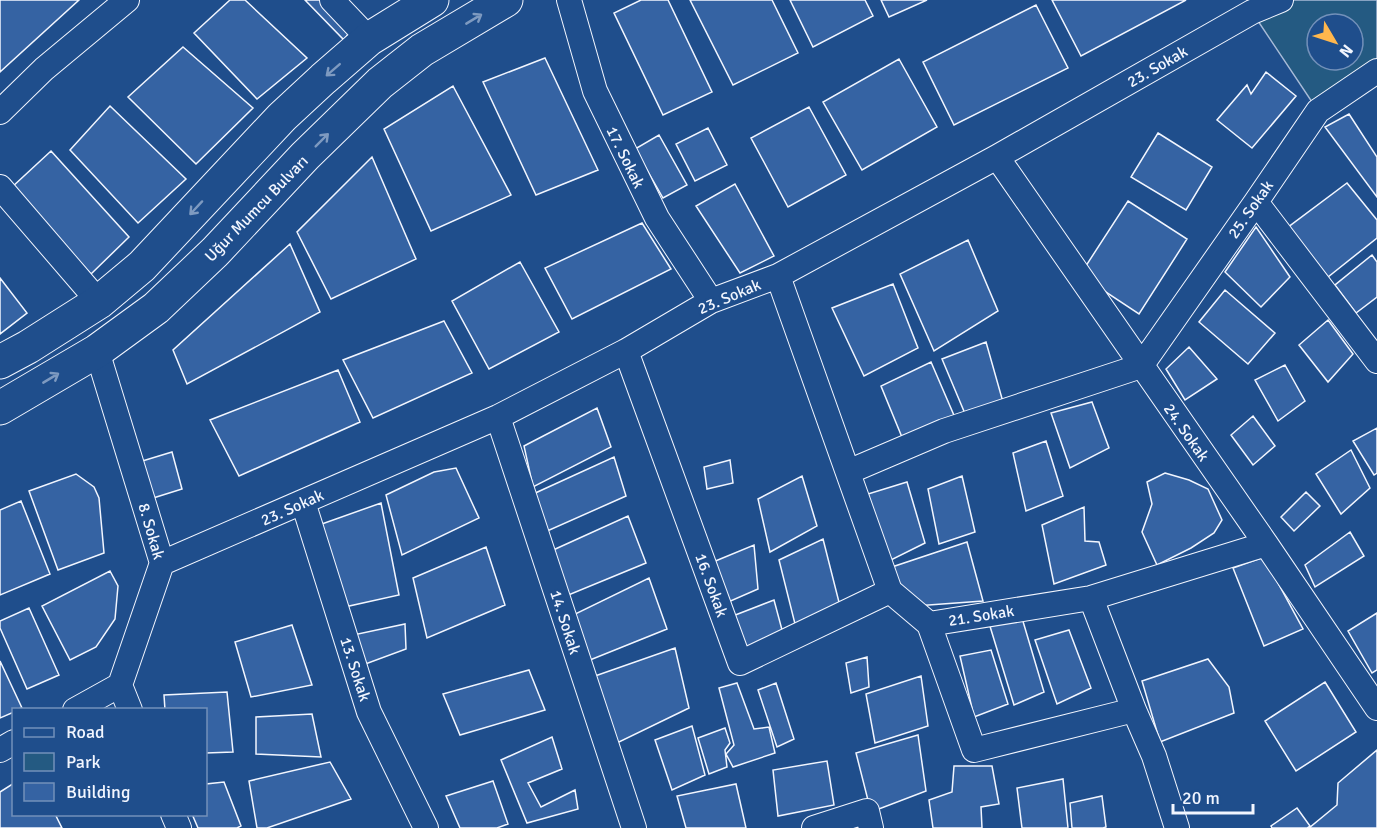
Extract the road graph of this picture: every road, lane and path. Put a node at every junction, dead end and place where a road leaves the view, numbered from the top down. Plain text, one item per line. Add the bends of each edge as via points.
1 (127, 0) edge
2 (332, 0) edge
3 (432, 0) edge
4 (506, 0) edge
5 (569, 0) edge
6 (1281, 0) edge
7 (1249, 6) edge
8 (369, 39) junction
9 (1377, 71) edge
10 (0, 112) edge
11 (997, 157) junction
12 (0, 187) edge
13 (1256, 202) junction
14 (778, 276) junction
15 (711, 301) junction
16 (99, 302) junction
17 (97, 351) junction
18 (626, 351) junction
19 (1377, 361) edge
20 (0, 362) edge
21 (1141, 366) junction
22 (0, 408) edge
23 (498, 417) junction
24 (848, 472) junction
25 (303, 502) junction
26 (1266, 544) junction
27 (162, 563) junction
28 (890, 591) junction
29 (1091, 598) junction
30 (929, 624) junction
31 (120, 685) junction
32 (79, 708) edge
33 (129, 708) edge
34 (1377, 708) edge
35 (1134, 710) junction
36 (632, 827) edge
37 (426, 828) edge
38 (814, 828) edge
39 (871, 828) edge
40 (1177, 828) edge

1 - 10 street via 44,69
2 - 8 street
3 - 8 main road
17 -> 4 main road, Uğur Mumcu Bulvarı via 156,308 380,83 422,50
5 - 15 street, 17. Sokak via 595,91 657,219
6 - 7 street, 23. Sokak
7 - 11 street, 23. Sokak
8 -> 16 main road via 282,117 142,266
9 - 13 street, 25. Sokak via 1318,111
11 - 14 street, 23. Sokak
11 - 21 street, 24. Sokak
12 - 16 street
13 - 19 street
13 - 21 street, 25. Sokak
14 - 15 street, 23. Sokak
14 - 24 street
15 - 18 street, 23. Sokak
16 - 20 main road
22 -> 17 main road, Uğur Mumcu Bulvarı
17 - 27 street, 8. Sokak
18 - 23 street, 23. Sokak
18 - 28 street, 16. Sokak via 740,663
21 - 24 street via 944,431
21 - 26 street, 24. Sokak
23 - 25 street, 23. Sokak
23 - 36 street, 14. Sokak
24 - 28 street
25 - 27 street, 23. Sokak
25 - 37 street, 13. Sokak via 369,712
26 - 29 street, 21. Sokak
26 - 34 street, 24. Sokak
27 - 31 street, 8. Sokak
28 - 30 street, 21. Sokak
29 - 30 street, 21. Sokak
29 - 35 street
30 - 35 street via 974,750
31 - 32 street
31 - 33 street
35 - 40 street via 1154,756
38 - 39 street via 867,811

